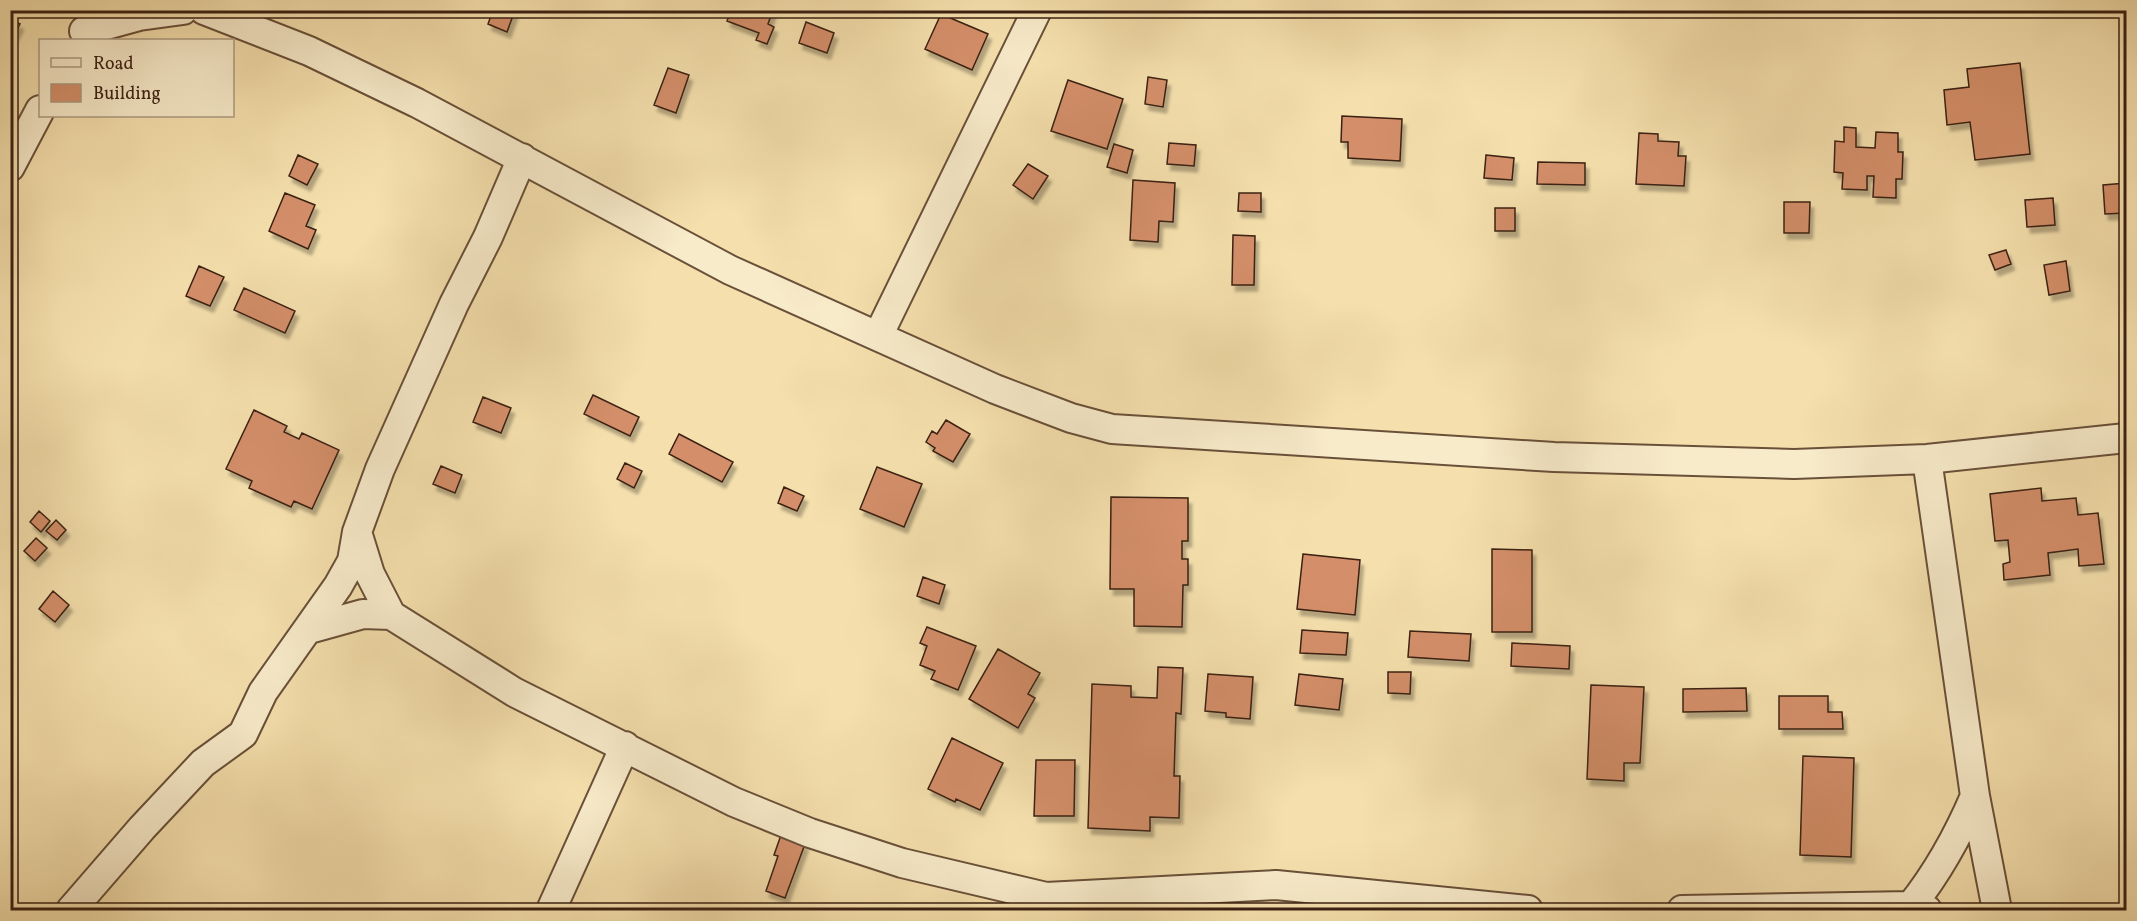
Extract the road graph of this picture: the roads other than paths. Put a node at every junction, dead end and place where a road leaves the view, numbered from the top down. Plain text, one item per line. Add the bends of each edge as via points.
1 (183, 10) edge
2 (204, 10) edge
3 (1037, 10) edge
4 (86, 27) edge
5 (39, 112) edge
6 (522, 158) junction
7 (10, 167) edge
8 (878, 336) junction
9 (2127, 438) edge
10 (1927, 459) junction
11 (357, 532) junction
12 (391, 615) junction
13 (309, 629) junction
14 (624, 746) junction
15 (1975, 796) junction
16 (1043, 904) edge
17 (1919, 908) edge
18 (71, 910) edge
19 (551, 910) edge
20 (1528, 910) edge
21 (1682, 910) edge
22 (1996, 910) edge

1 - 4 street
2 - 6 street via 309,51
3 - 8 street
5 - 7 street
6 - 8 street via 730,270
6 - 11 street via 380,469
8 - 10 street via 994,389 1112,429 1554,457 1794,464
9 - 10 street
10 - 15 street
11 - 12 street via 370,574
11 - 13 street via 352,561
12 - 13 street via 363,614
12 - 14 street via 514,692
13 - 18 street via 263,692 243,734 203,763
14 - 16 street via 734,802 810,833
14 - 19 street
15 - 17 street
15 - 22 street
16 - 20 street via 1276,885
17 - 21 street

